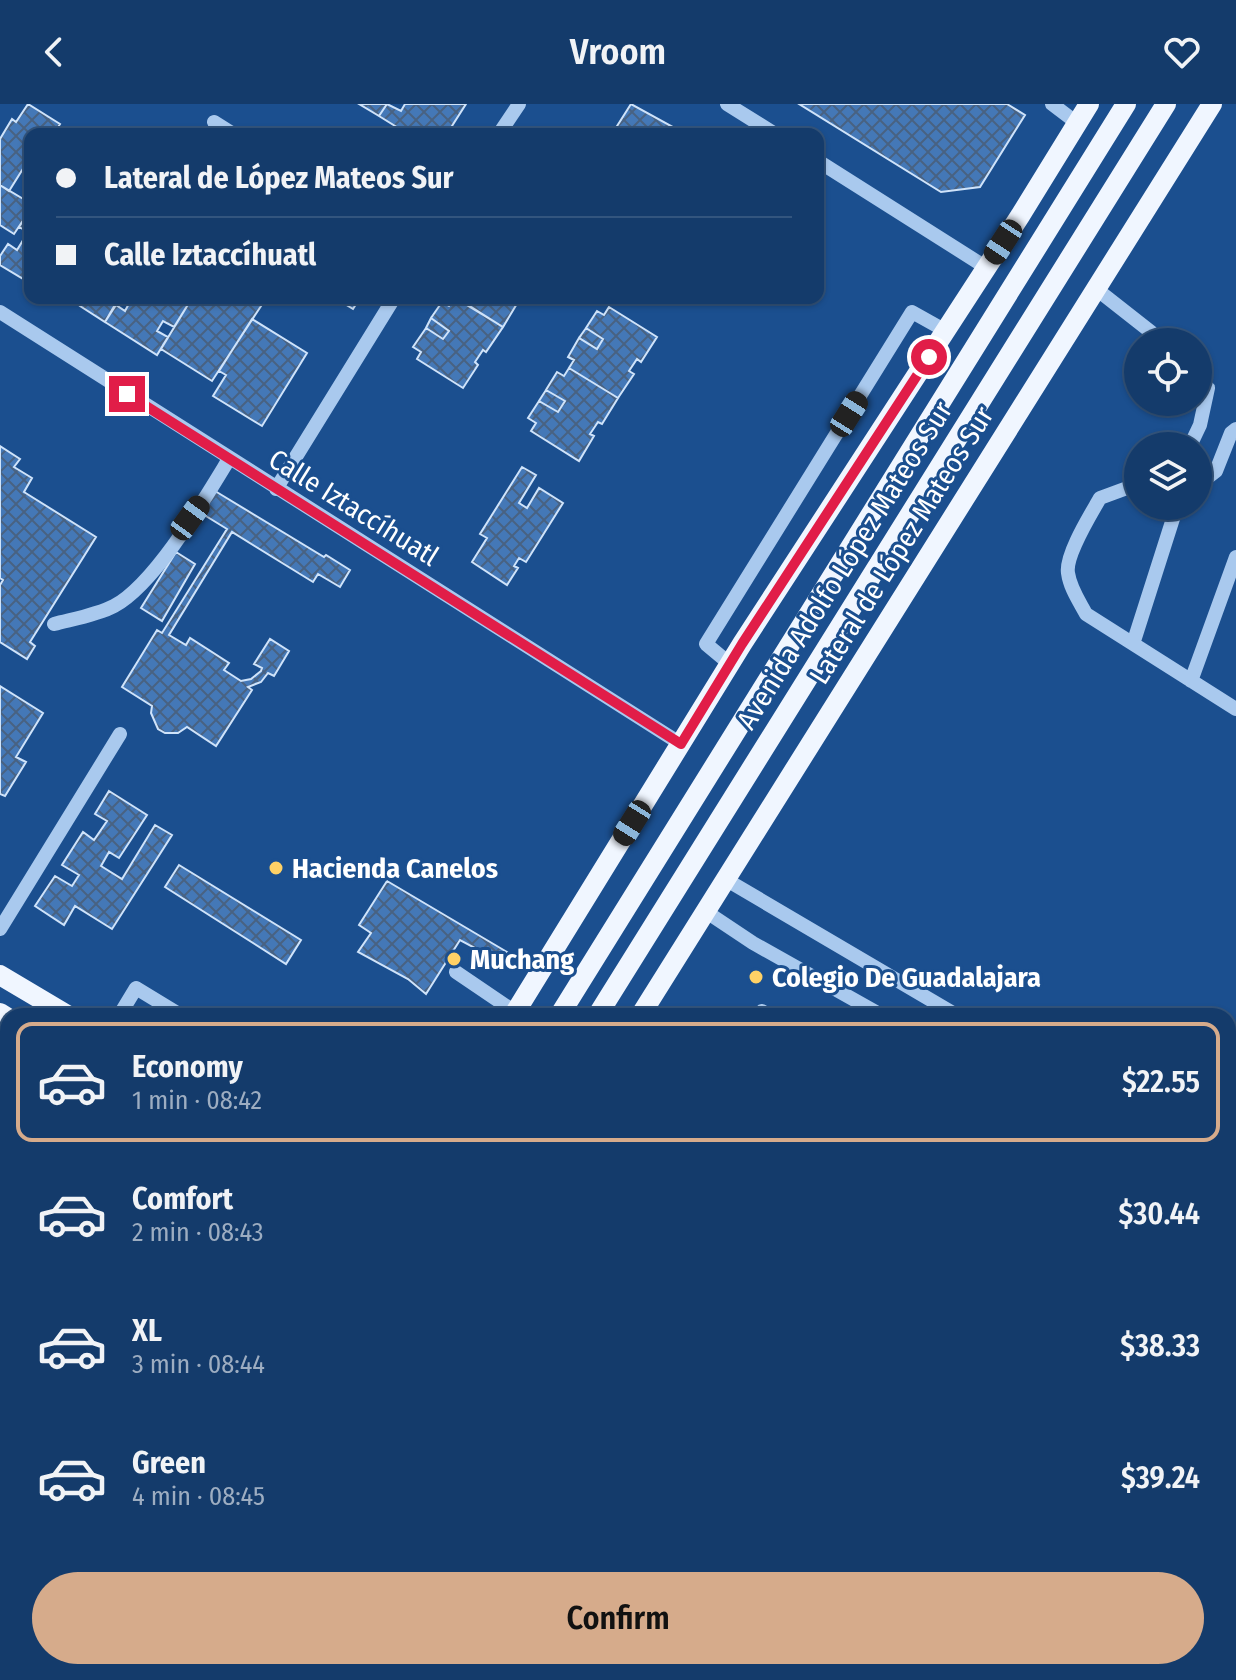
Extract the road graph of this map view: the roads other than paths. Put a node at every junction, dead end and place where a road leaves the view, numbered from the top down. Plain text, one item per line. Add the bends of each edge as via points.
1 (519, 104) edge
2 (727, 104) edge
3 (1052, 104) edge
4 (1089, 104) edge
5 (1126, 104) edge
6 (1166, 104) edge
7 (1212, 104) edge
8 (214, 122) dead end
9 (1077, 123) junction
10 (224, 128) edge
11 (503, 128) edge
12 (765, 128) edge
13 (824, 165) edge
14 (987, 268) junction
15 (1095, 288) junction
16 (390, 304) edge
17 (0, 312) edge
18 (1146, 328) edge
19 (946, 331) junction
20 (1236, 429) edge
21 (229, 459) junction
22 (1212, 474) edge
23 (276, 489) junction
24 (1124, 489) edge
25 (1173, 520) edge
26 (1236, 557) edge
27 (54, 624) dead end
28 (1133, 644) junction
29 (730, 664) junction
30 (1191, 681) junction
31 (1236, 709) edge
32 (120, 734) dead end
33 (681, 744) junction
34 (725, 879) junction
35 (705, 911) junction
36 (0, 929) edge
37 (456, 972) dead end
38 (0, 975) edge
39 (56, 1008) edge
40 (124, 1008) edge
41 (169, 1008) edge
42 (506, 1008) edge
43 (518, 1008) edge
44 (564, 1008) edge
45 (602, 1008) edge
46 (645, 1008) edge
47 (869, 1008) edge
48 (944, 1008) edge

1 - 11 street
2 - 12 street
3 - 9 street
4 - 9 main road
5 - 44 main road, Avenida Adolfo López Mateos Sur
6 - 45 main road, Avenida Adolfo López Mateos Sur
7 - 15 main road, Lateral de López Mateos Sur
8 - 10 street
9 - 14 main road
13 - 14 street
14 - 19 main road
15 - 18 street
15 - 34 main road, Lateral de López Mateos Sur
16 - 23 street
17 - 21 street, Calle Iztaccíhuatl
19 - 29 main road
19 - 29 street via 912,312 706,644
20 - 22 street
21 - 23 street, Calle Iztaccíhuatl
21 - 27 street via 144,584 113,607
23 - 33 street, Calle Iztaccíhuatl
24 - 28 street via 1100,498 1067,569 1086,614
25 - 28 street
26 - 30 street
28 - 30 street
29 - 33 main road
30 - 31 street
32 - 36 street
33 - 43 main road
34 - 35 main road, Lateral de López Mateos Sur
34 - 48 street
35 - 46 main road, Lateral de López Mateos Sur
35 - 47 street
37 - 42 street
38 - 39 main road
40 - 41 street via 136,988

